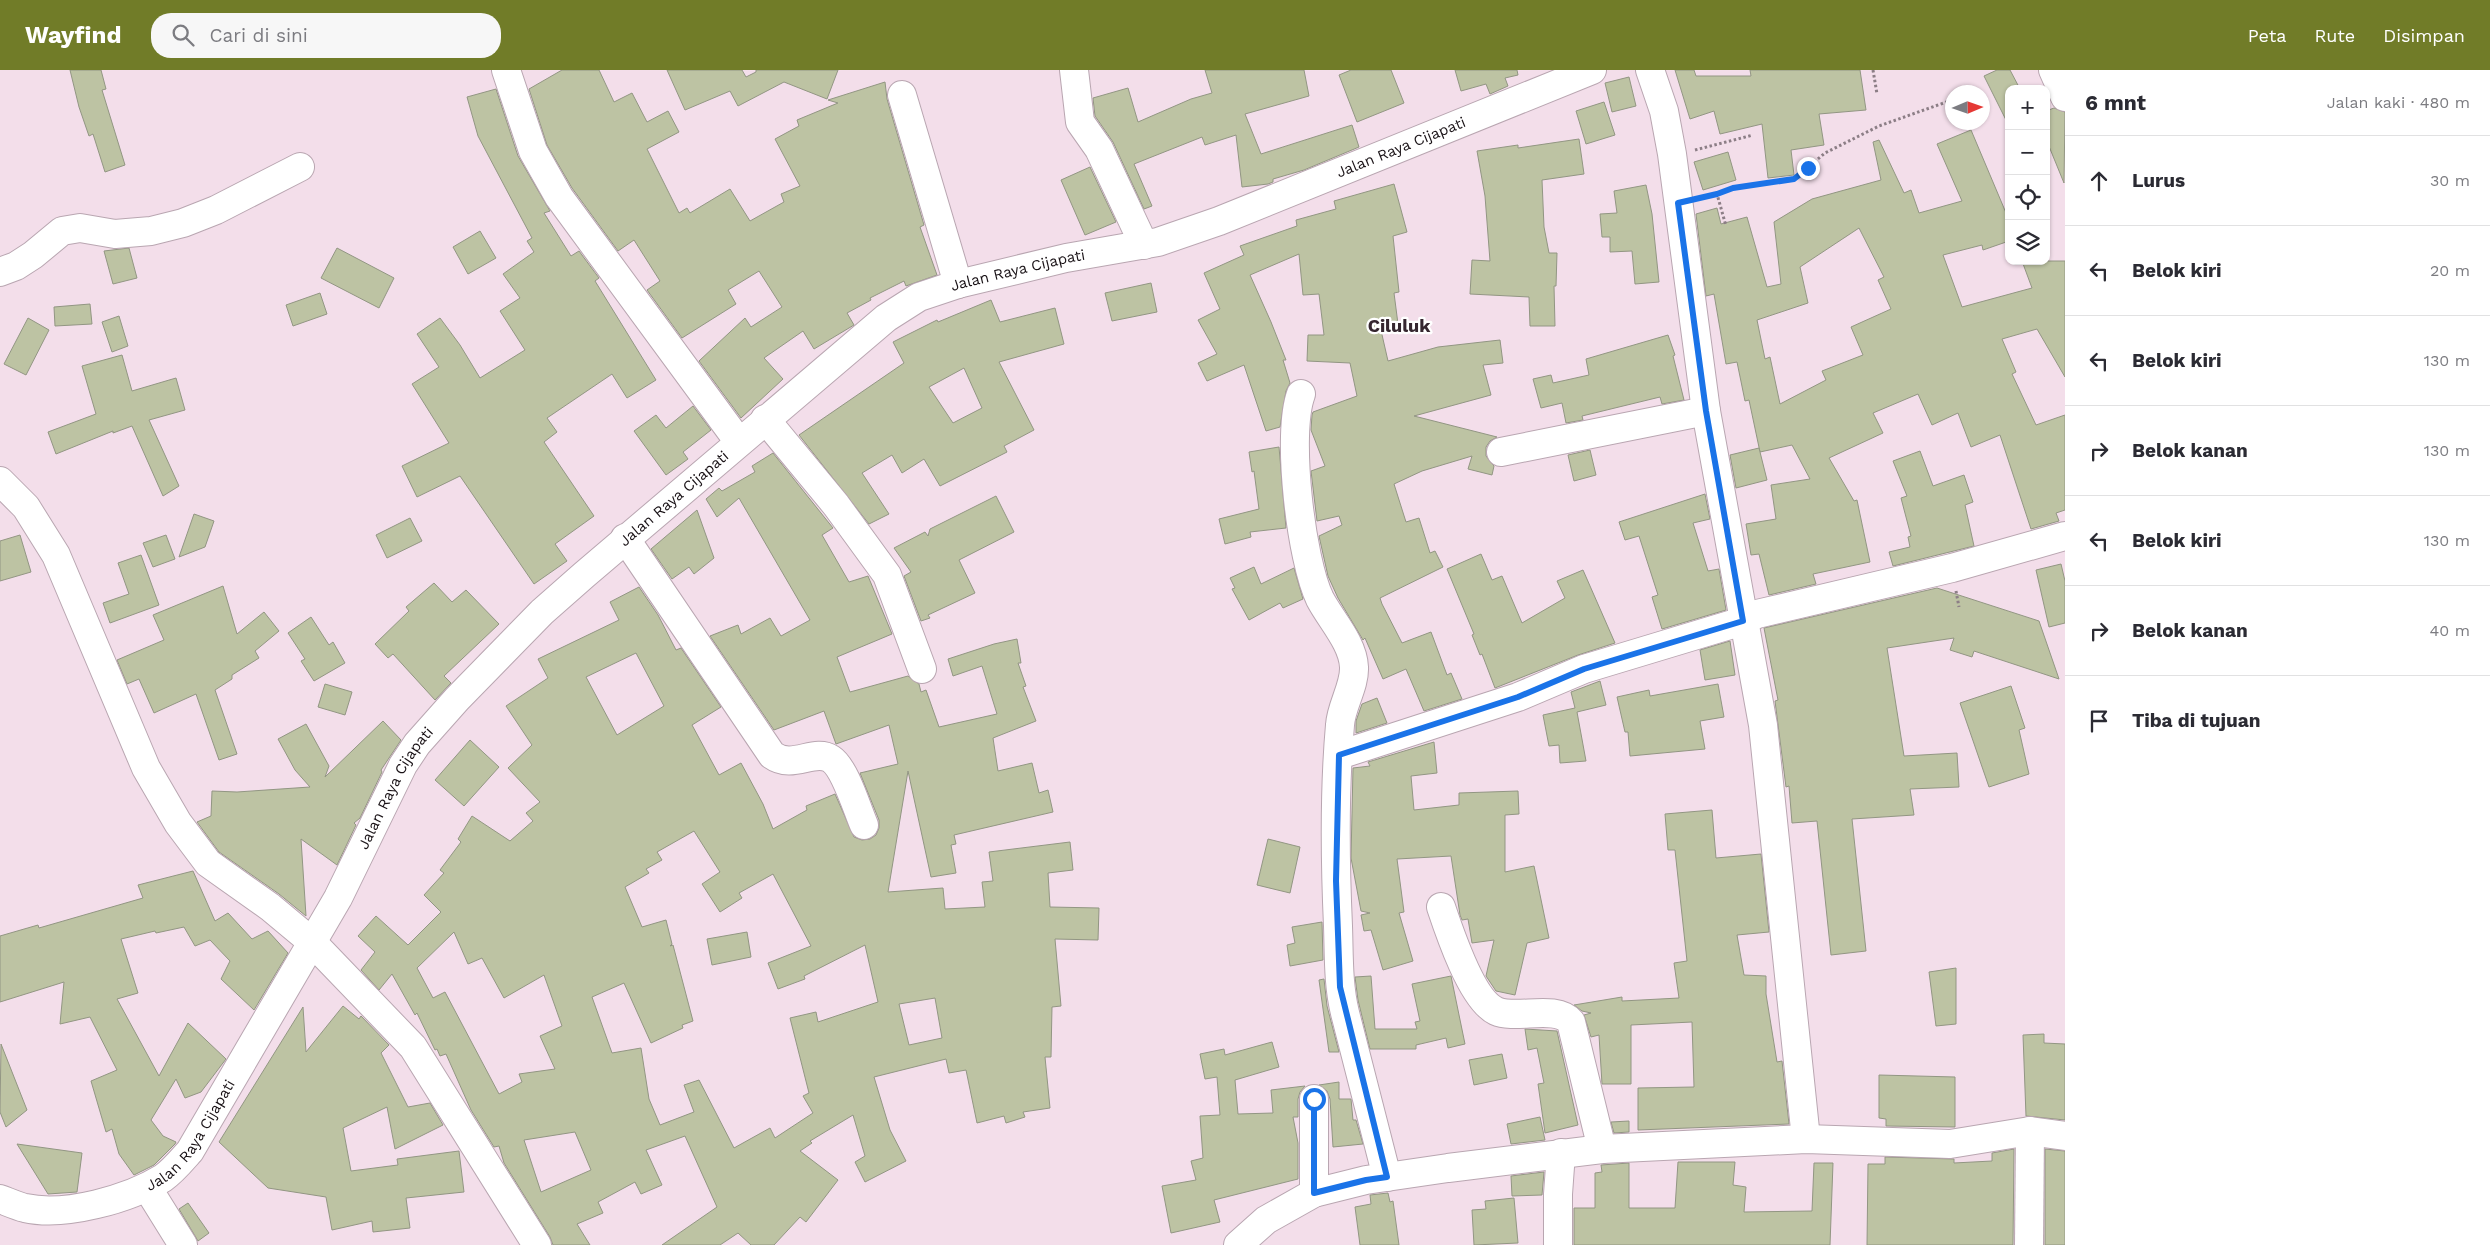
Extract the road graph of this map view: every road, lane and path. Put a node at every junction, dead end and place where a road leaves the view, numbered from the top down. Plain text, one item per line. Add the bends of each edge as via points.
1 (506, 70) edge
2 (1074, 70) edge
3 (1592, 70) edge
4 (1650, 70) edge
5 (1873, 70) edge
6 (2053, 70) edge
7 (1877, 94) dead end
8 (902, 96) dead end
9 (2065, 97) edge
10 (1945, 102) edge
11 (1753, 135) dead end
12 (1686, 152) dead end
13 (300, 166) dead end
14 (1717, 194) junction
15 (1678, 203) junction
16 (1726, 226) dead end
17 (1144, 245) junction
18 (0, 272) edge
19 (958, 284) junction
20 (1301, 394) dead end
21 (1706, 411) junction
22 (765, 419) junction
23 (739, 442) junction
24 (1501, 452) dead end
25 (0, 481) edge
26 (2065, 536) edge
27 (625, 538) junction
28 (1743, 621) junction
29 (922, 669) dead end
30 (1339, 755) junction
31 (864, 825) dead end
32 (1441, 907) dead end
33 (312, 942) junction
34 (1314, 1099) dead end
35 (2030, 1131) junction
36 (2065, 1136) edge
37 (1806, 1139) junction
38 (1602, 1150) junction
39 (1561, 1154) junction
40 (1387, 1177) junction
41 (147, 1187) junction
42 (1314, 1193) junction
43 (0, 1200) edge
44 (183, 1245) edge
45 (538, 1245) edge
46 (1238, 1245) edge
47 (1558, 1245) edge
48 (2029, 1245) edge

1 - 23 street via 538,164
2 - 17 street via 1080,122 1099,148
3 - 17 street, Jalan Raya Cijapati via 1219,221
4 - 15 street via 1664,111
5 - 7 path
6 - 9 street
8 - 19 street
10 - 14 path via 1879,126 1825,153 1794,179 1733,188
11 - 12 path
13 - 18 street via 216,210 183,223 151,231 115,234 80,228 62,231 33,255
14 - 15 path
14 - 16 path
15 - 21 street
17 - 19 street, Jalan Raya Cijapati via 1066,258
19 - 22 street, Jalan Raya Cijapati via 919,297 886,318
20 - 30 street via 1296,406 1295,424 1299,506 1305,540 1320,599 1354,665 1340,719
21 - 24 street
21 - 28 street
22 - 23 street, Jalan Raya Cijapati
22 - 29 street via 836,505 886,575
23 - 27 street, Jalan Raya Cijapati
25 - 33 street via 26,507 56,555 146,768 178,823 208,863
26 - 28 street via 1952,568 1757,614
27 - 31 street via 772,755 785,761 821,756 831,759 842,773
27 - 33 street, Jalan Raya Cijapati via 542,612 435,721 404,765 338,898
28 - 30 street via 1584,669 1518,697
28 - 37 street via 1770,776
30 - 40 street via 1336,881 1340,987
32 - 38 street via 1458,957 1486,1004 1500,1012 1556,1014 1566,1016 1571,1022
33 - 41 street, Jalan Raya Cijapati via 190,1151
33 - 45 street via 413,1047
34 - 42 street
35 - 36 street
35 - 37 street via 1950,1144
35 - 48 street
37 - 38 street
38 - 39 street
39 - 40 street
39 - 47 street
40 - 42 street
41 - 43 street, Jalan Raya Cijapati via 66,1210 25,1208
41 - 44 street
42 - 46 street via 1266,1220

